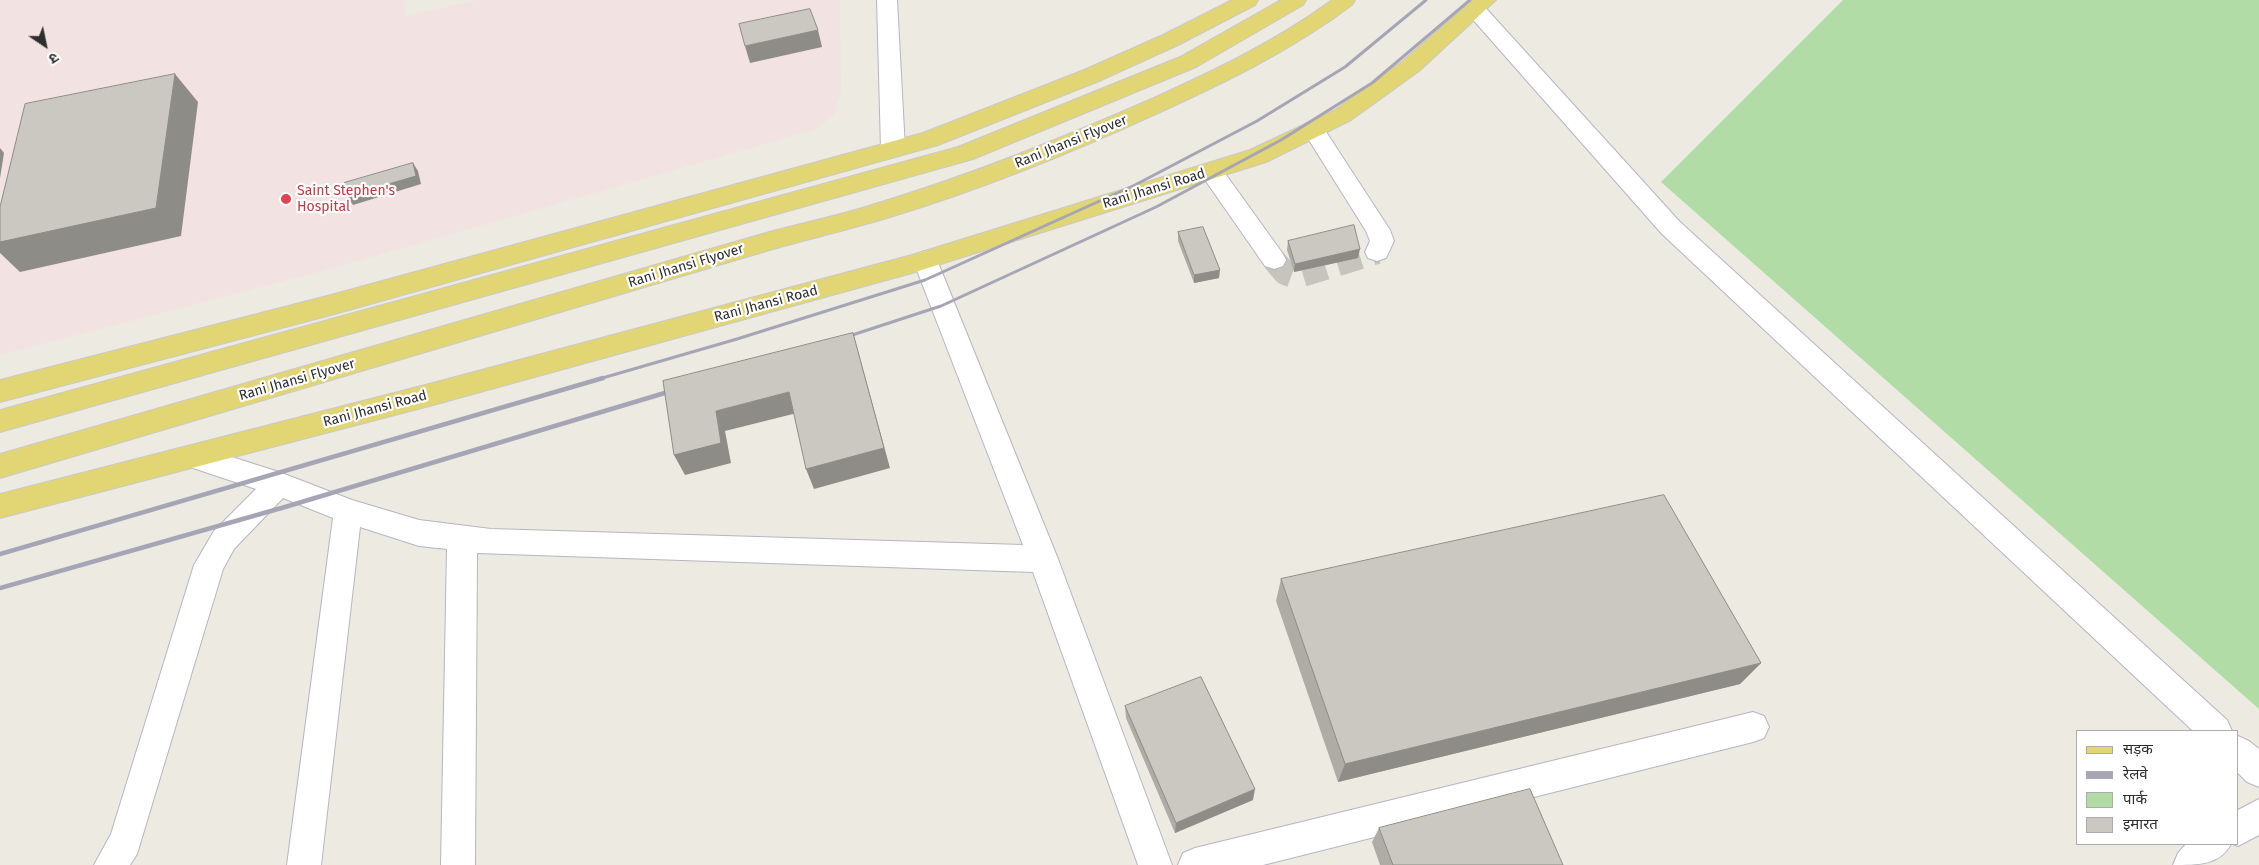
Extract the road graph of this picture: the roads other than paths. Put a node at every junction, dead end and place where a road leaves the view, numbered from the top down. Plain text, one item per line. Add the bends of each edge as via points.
1 (887, 0) edge
2 (1248, 0) edge
3 (1296, 0) edge
4 (1345, 0) edge
5 (1480, 5) edge
6 (1313, 129) junction
7 (893, 149) junction
8 (1212, 171) junction
9 (1377, 252) dead end
10 (925, 260) junction
11 (1274, 260) tunnel mouth
12 (0, 391) edge
13 (0, 421) edge
14 (194, 457) junction
15 (0, 466) edge
16 (279, 484) junction
17 (0, 506) edge
18 (348, 511) junction
19 (462, 539) junction
20 (1042, 559) junction
21 (1752, 727) dead end
22 (2215, 730) edge
23 (2239, 753) edge
24 (2259, 771) edge
25 (2259, 816) edge
26 (2239, 828) edge
27 (2212, 845) edge
28 (111, 865) edge
29 (304, 865) edge
30 (458, 865) edge
31 (1155, 865) edge
32 (1195, 865) edge
33 (2190, 865) edge

1 - 7 street
2 - 7 main road via 1132,58 1038,98 930,139
3 - 13 main road via 1188,62 965,153
4 - 15 main road, Rani Jhansi Flyover via 1280,44 1210,82 1100,131 982,177 882,211
5 - 6 main road, Rani Jhansi Road via 1411,66 1343,115
5 - 22 street via 1671,228
6 - 8 main road, Rani Jhansi Road via 1258,156
6 - 9 street via 1378,230 1382,241
7 - 12 main road via 331,305
8 - 10 main road, Rani Jhansi Road
8 - 11 street
10 - 14 main road, Rani Jhansi Road
10 - 20 street
14 - 16 street
14 - 17 main road, Rani Jhansi Road
16 - 18 street
16 - 28 street via 224,540 209,566 126,842
18 - 19 street via 419,533
18 - 29 street
19 - 20 street
19 - 30 street
20 - 31 street
21 - 32 street
23 - 24 street
25 - 26 street
27 - 33 street

